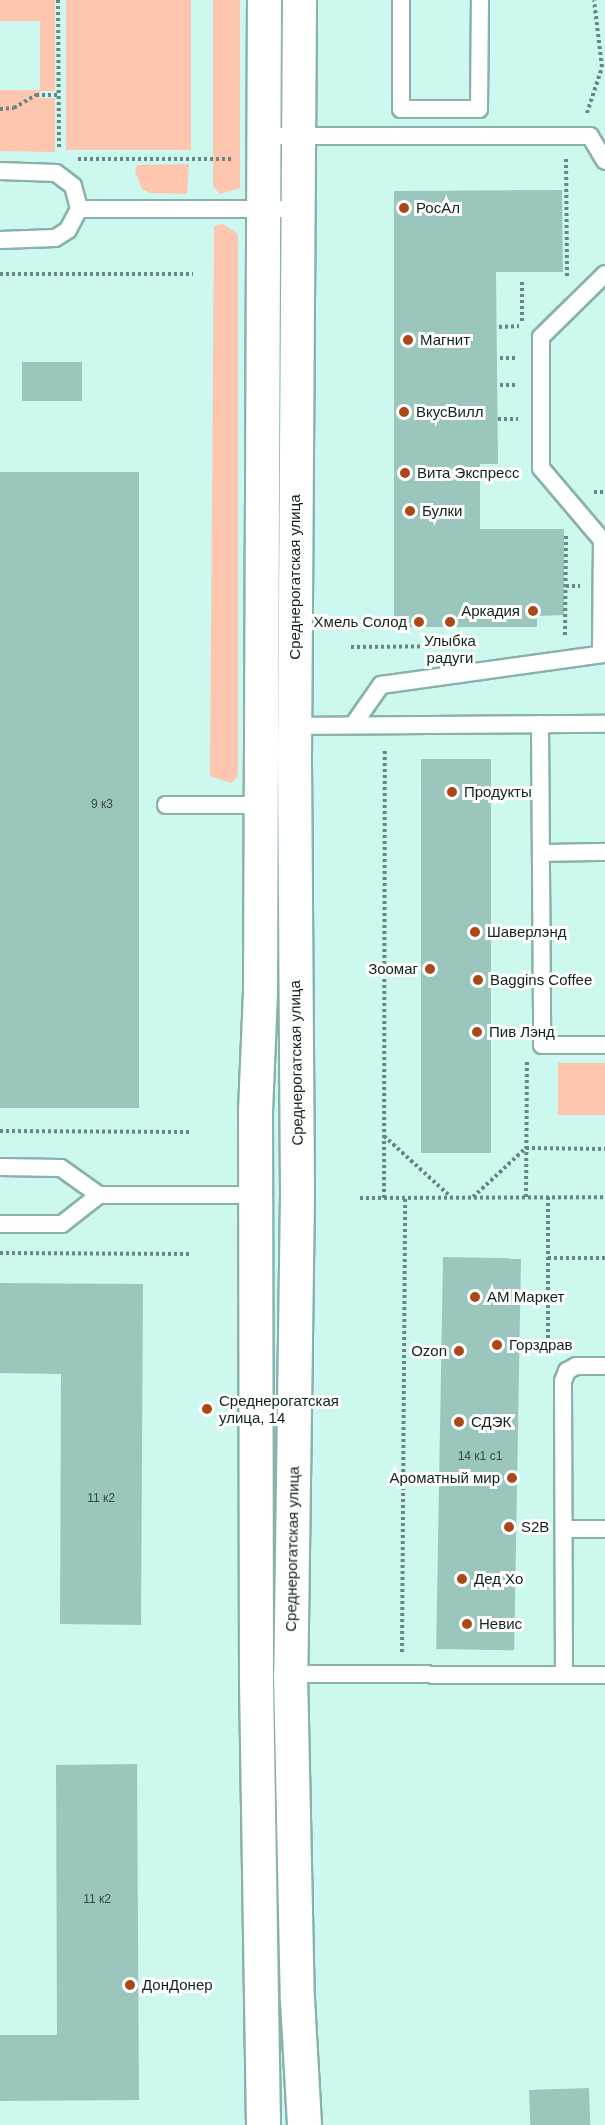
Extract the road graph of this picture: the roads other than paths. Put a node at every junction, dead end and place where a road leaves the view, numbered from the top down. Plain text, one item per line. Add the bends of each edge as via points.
1 (264, 0) edge
2 (299, 0) edge
3 (401, 0) edge
4 (480, 0) edge
5 (263, 135) junction
6 (297, 135) junction
7 (605, 161) edge
8 (0, 171) edge
9 (79, 209) junction
10 (263, 209) junction
11 (297, 209) junction
12 (0, 240) edge
13 (605, 274) edge
14 (603, 625) edge
15 (603, 654) edge
16 (540, 724) junction
17 (605, 724) edge
18 (353, 725) junction
19 (261, 726) junction
20 (294, 726) junction
21 (166, 805) dead end
22 (261, 805) junction
23 (294, 805) junction
24 (605, 852) edge
25 (541, 853) junction
26 (605, 1045) edge
27 (0, 1167) edge
28 (99, 1195) junction
29 (255, 1195) junction
30 (0, 1224) edge
31 (605, 1366) edge
32 (564, 1529) junction
33 (605, 1529) edge
34 (290, 1673) junction
35 (564, 1674) junction
36 (605, 1675) edge
37 (256, 1676) junction
38 (263, 2125) edge
39 (304, 2125) edge

1 - 5 street
2 - 6 street, Среднерогатская улица
3 - 4 lane via 401,109 479,109
5 - 6 lane
5 - 10 street
6 - 7 lane via 590,135
6 - 11 street, Среднерогатская улица
8 - 9 lane via 56,173 73,186
9 - 10 lane
9 - 12 lane via 68,230 55,238
10 - 11 lane
10 - 19 street
11 - 20 street, Среднерогатская улица
13 - 14 lane via 541,337 541,468 602,540
14 - 15 lane
15 - 18 lane via 381,685
16 - 17 lane
16 - 18 lane
16 - 25 lane
18 - 20 lane
19 - 20 lane
19 - 22 street
20 - 23 street, Среднерогатская улица
21 - 22 lane
22 - 23 lane
22 - 29 street
23 - 34 street, Среднерогатская улица via 297,1171
24 - 25 lane
25 - 26 lane via 542,1046
27 - 28 lane via 61,1168
28 - 29 lane
28 - 30 lane via 62,1224
29 - 37 street
31 - 32 lane via 576,1366 567,1371 563,1381
32 - 33 lane
32 - 35 lane
34 - 35 lane
34 - 37 lane
34 - 39 street, Среднерогатская улица via 297,1999
35 - 36 lane
37 - 38 street

